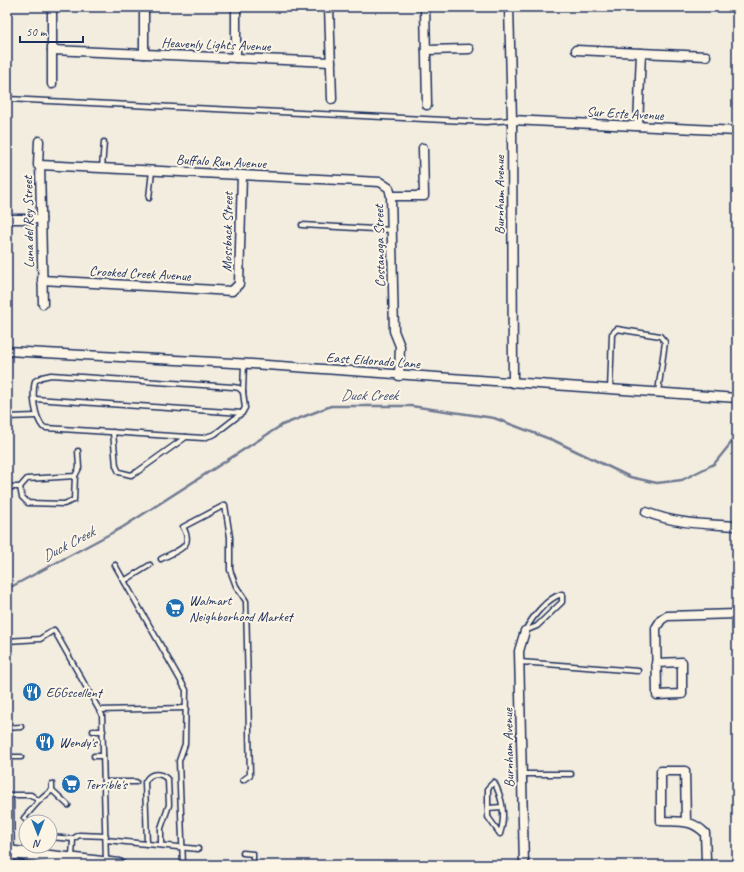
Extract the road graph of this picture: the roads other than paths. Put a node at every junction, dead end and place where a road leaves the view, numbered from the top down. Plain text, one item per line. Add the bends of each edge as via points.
1 (52, 7) edge
2 (144, 7) edge
3 (236, 7) edge
4 (329, 7) edge
5 (425, 7) edge
6 (509, 7) edge
7 (52, 50) junction
8 (426, 50) junction
9 (470, 50) dead end
10 (576, 50) dead end
11 (641, 53) junction
12 (144, 54) junction
13 (706, 56) dead end
14 (236, 58) junction
15 (331, 62) junction
16 (52, 84) dead end
17 (7, 99) edge
18 (332, 99) dead end
19 (427, 105) dead end
20 (512, 120) junction
21 (638, 126) junction
22 (737, 130) edge
23 (39, 141) dead end
24 (104, 142) dead end
25 (423, 148) dead end
26 (40, 165) junction
27 (102, 168) junction
28 (152, 171) junction
29 (242, 175) junction
30 (391, 196) junction
31 (149, 198) dead end
32 (7, 219) edge
33 (41, 219) junction
34 (302, 225) dead end
35 (392, 230) junction
36 (42, 280) junction
37 (236, 289) joint
38 (43, 304) dead end
39 (7, 351) edge
40 (244, 364) junction
41 (399, 376) junction
42 (513, 383) junction
43 (610, 390) junction
44 (243, 392) junction
45 (658, 393) junction
46 (737, 398) edge
47 (35, 399) junction
48 (242, 413) junction
49 (36, 416) junction
50 (7, 417) edge
51 (113, 432) junction
52 (186, 437) junction
53 (78, 450) dead end
54 (75, 476) junction
55 (7, 487) edge
56 (20, 487) junction
57 (646, 512) dead end
58 (737, 526) edge
59 (161, 559) dead end
60 (115, 565) dead end
61 (150, 565) dead end
62 (124, 581) junction
63 (737, 614) edge
64 (525, 631) junction
65 (7, 641) edge
66 (520, 662) junction
67 (656, 663) junction
68 (638, 671) dead end
69 (186, 708) junction
70 (100, 710) junction
71 (7, 728) edge
72 (21, 728) dead end
73 (93, 731) dead end
74 (103, 731) junction
75 (94, 756) dead end
76 (103, 756) junction
77 (7, 757) edge
78 (21, 757) dead end
79 (522, 774) junction
80 (571, 774) dead end
81 (243, 780) dead end
82 (104, 782) junction
83 (136, 782) dead end
84 (52, 784) dead end
85 (52, 790) junction
86 (7, 795) edge
87 (7, 800) edge
88 (39, 801) junction
89 (68, 805) dead end
90 (502, 807) junction
91 (488, 808) junction
92 (28, 814) edge
93 (686, 822) junction
94 (58, 838) edge
95 (106, 838) junction
96 (73, 839) junction
97 (147, 844) junction
98 (161, 845) junction
99 (182, 847) junction
100 (198, 849) dead end
101 (7, 852) edge
102 (242, 853) dead end
103 (71, 860) junction
104 (106, 864) junction
105 (8, 865) edge
106 (119, 865) edge
107 (183, 865) edge
108 (254, 865) edge
109 (524, 865) edge
110 (704, 865) edge

1 - 7 street
2 - 12 street
3 - 14 street
4 - 15 street
5 - 8 street
6 - 20 street, Burnham Avenue
7 - 12 street, Heavenly Lights Avenue
7 - 16 street
8 - 9 street
8 - 19 street
10 - 11 street
11 - 13 street
11 - 21 street
12 - 14 street, Heavenly Lights Avenue
14 - 15 street, Heavenly Lights Avenue
15 - 18 street
17 - 20 lane via 486,122
20 - 21 street, Sur Este Avenue
20 - 42 street, Burnham Avenue
21 - 22 street, Sur Este Avenue
23 - 26 street, Luna del Rey Street
24 - 27 lane
25 - 30 street, Costanoga Street via 424,196
26 - 27 street, Buffalo Run Avenue
26 - 33 street, Luna del Rey Street
27 - 28 street, Buffalo Run Avenue
28 - 29 street, Buffalo Run Avenue
28 - 31 lane
29 - 30 street, Buffalo Run Avenue via 380,182 389,188
29 - 37 street, Mossback Street via 239,284
30 - 35 street, Costanoga Street
32 - 33 street
33 - 36 street, Luna del Rey Street
34 - 35 lane
35 - 41 street, Costanoga Street via 394,331 400,346
36 - 37 street, Crooked Creek Avenue via 232,291
36 - 38 street, Luna del Rey Street
39 - 40 street, East Eldorado Lane
40 - 41 street, East Eldorado Lane
40 - 44 lane
41 - 42 street, East Eldorado Lane
42 - 43 street, East Eldorado Lane
43 - 45 street, East Eldorado Lane
43 - 45 lane via 612,334 617,329 660,336 665,342
44 - 47 lane via 233,386 51,375 35,381
44 - 48 lane via 245,408
45 - 46 street, East Eldorado Lane
47 - 48 lane
47 - 49 lane
48 - 52 lane via 210,437
49 - 50 lane
49 - 51 lane via 42,427 46,428
51 - 52 lane
51 - 52 lane via 116,466 119,472 131,475
53 - 54 lane via 79,468
54 - 56 lane via 27,479
54 - 56 lane via 74,500 64,504 28,503 22,497
55 - 56 lane
57 - 58 street via 662,519
59 - 81 lane via 185,546 188,541 183,527 225,505 230,537 230,570 236,586 246,601 250,775
60 - 62 lane
61 - 62 lane
62 - 69 lane via 186,690
63 - 67 street via 665,617 656,628
64 - 64 lane via 538,626 562,602 562,594 555,596 530,620
64 - 66 street, Burnham Avenue via 519,651
65 - 70 lane via 40,639 54,630
66 - 68 lane
66 - 79 street, Burnham Avenue
67 - 67 street via 657,695 682,694 682,662
69 - 70 lane
69 - 99 lane via 185,744 179,760
70 - 74 lane
71 - 72 lane
73 - 74 lane
74 - 76 lane
75 - 76 lane
76 - 82 lane
77 - 78 lane
79 - 80 lane
79 - 109 street, Burnham Avenue
82 - 83 lane
82 - 95 lane
84 - 85 lane
85 - 88 lane
85 - 89 lane
86 - 88 lane via 31,795
87 - 101 main road
88 - 92 lane
90 - 91 lane
90 - 91 lane via 500,794 494,782 488,788
90 - 91 lane via 503,824 500,834 488,817
93 - 93 street via 661,821 661,771 685,772
93 - 110 street via 698,825 705,832
94 - 96 lane
95 - 96 lane via 79,835
95 - 97 lane
95 - 104 lane
96 - 103 lane
97 - 98 lane
97 - 98 lane via 145,782 152,774 160,774 168,780 168,805
98 - 99 lane
99 - 100 lane
99 - 107 lane
101 - 103 main road
101 - 105 main road
102 - 108 lane via 254,854
103 - 104 main road
104 - 106 main road

